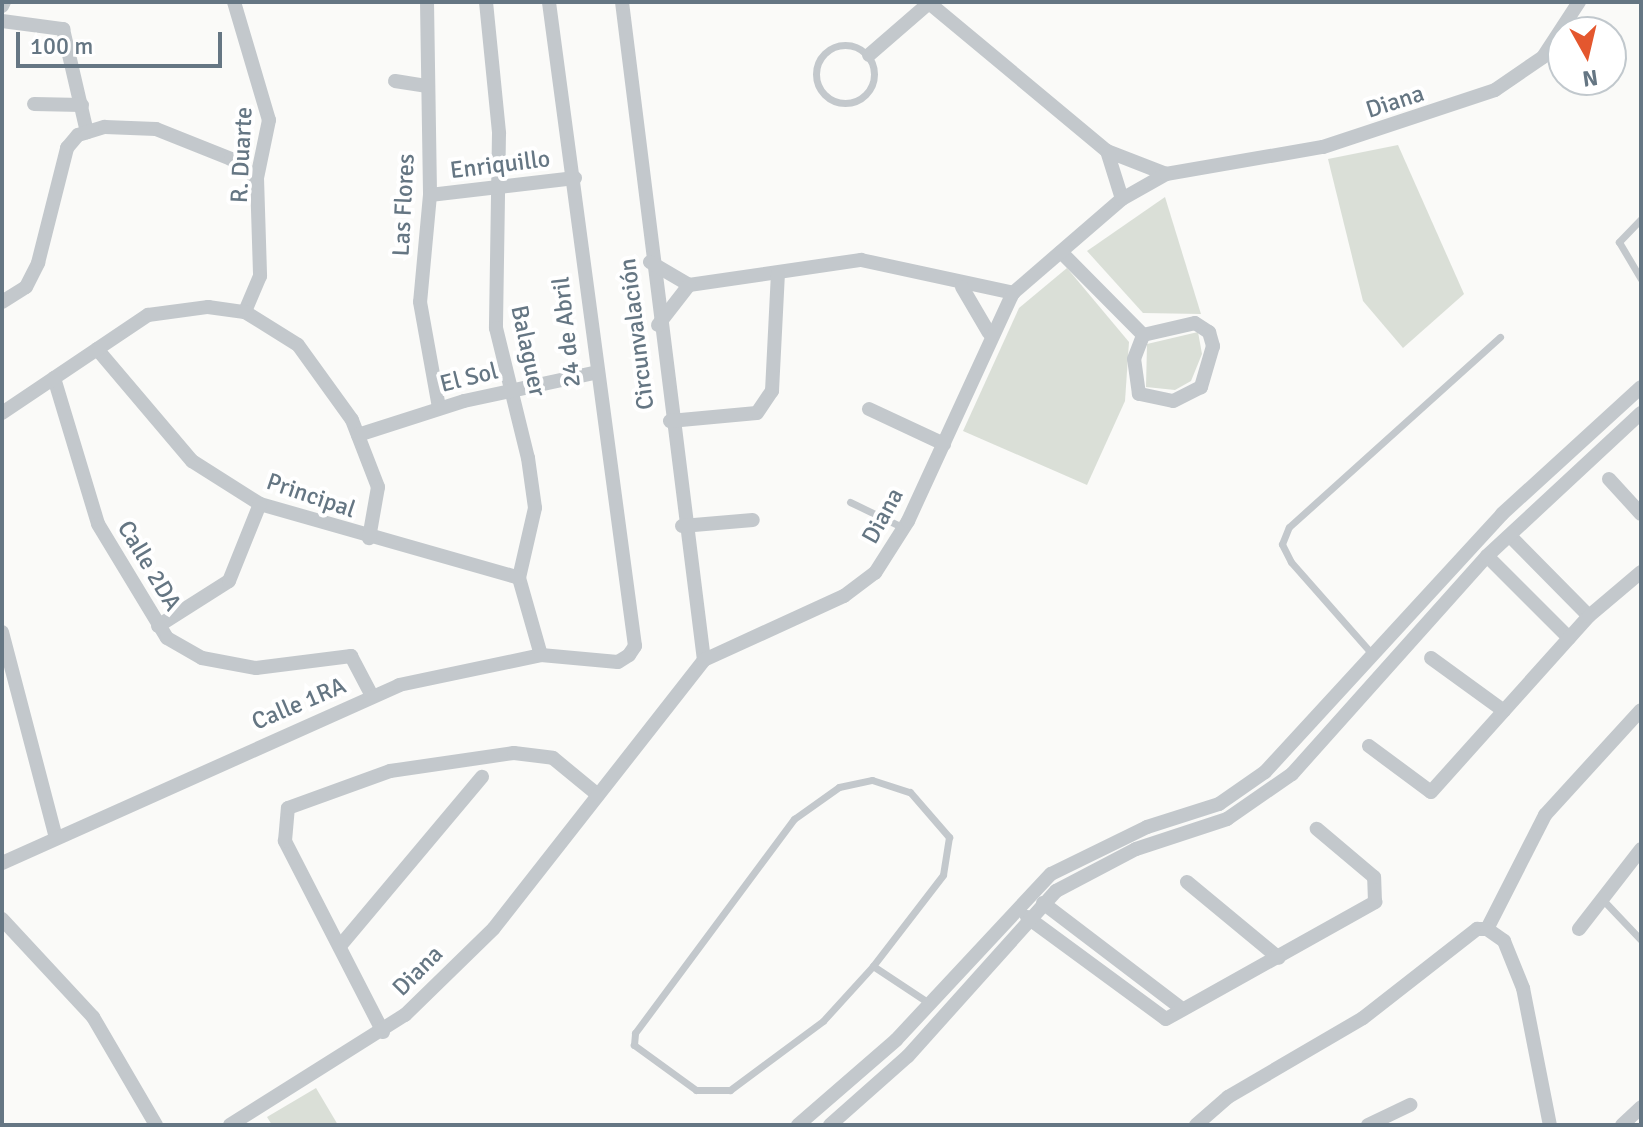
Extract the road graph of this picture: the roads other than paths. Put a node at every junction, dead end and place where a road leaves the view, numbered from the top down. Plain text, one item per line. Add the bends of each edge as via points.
1 (234, 2) edge
2 (427, 2) edge
3 (486, 2) edge
4 (549, 2) edge
5 (622, 2) edge
6 (928, 2) edge
7 (1579, 2) edge
8 (2, 21) edge
9 (869, 55) junction
10 (395, 81) dead end
11 (428, 86) junction
12 (34, 104) dead end
13 (82, 105) junction
14 (87, 132) junction
15 (1107, 151) junction
16 (1166, 174) junction
17 (257, 178) junction
18 (575, 178) junction
19 (496, 186) junction
20 (430, 195) junction
21 (1122, 199) junction
22 (1641, 219) edge
23 (1061, 252) junction
24 (650, 262) junction
25 (778, 273) junction
26 (1641, 279) edge
27 (689, 285) junction
28 (962, 287) junction
29 (1013, 293) junction
30 (2, 302) edge
31 (245, 312) junction
32 (658, 325) junction
33 (989, 333) junction
34 (1143, 335) junction
35 (1500, 337) dead end
36 (97, 349) junction
37 (593, 373) junction
38 (54, 378) junction
39 (1641, 387) edge
40 (512, 390) junction
41 (439, 408) junction
42 (869, 409) dead end
43 (2, 413) edge
44 (1641, 413) edge
45 (670, 421) junction
46 (358, 435) junction
47 (944, 444) junction
48 (1609, 479) dead end
49 (850, 502) dead end
50 (260, 504) junction
51 (1641, 514) edge
52 (753, 520) dead end
53 (682, 526) junction
54 (904, 528) junction
55 (1510, 536) junction
56 (369, 538) junction
57 (1487, 556) junction
58 (1641, 572) edge
59 (519, 578) junction
60 (1589, 616) junction
61 (158, 626) junction
62 (2, 632) edge
63 (1569, 638) junction
64 (541, 655) junction
65 (629, 655) joint
66 (1373, 655) junction
67 (1431, 658) dead end
68 (704, 660) junction
69 (372, 696) junction
70 (1641, 710) edge
71 (1504, 711) junction
72 (1369, 746) dead end
73 (482, 777) dead end
74 (598, 795) junction
75 (1317, 829) dead end
76 (55, 834) junction
77 (1641, 849) edge
78 (2, 863) edge
79 (1187, 882) dead end
80 (1601, 899) junction
81 (1043, 903) junction
82 (1027, 917) junction
83 (2, 919) edge
84 (1487, 929) junction
85 (1579, 929) dead end
86 (1641, 940) edge
87 (340, 946) junction
88 (1279, 958) junction
89 (873, 966) junction
90 (929, 1003) junction
91 (1182, 1009) junction
92 (383, 1032) junction
93 (1410, 1105) dead end
94 (1641, 1107) edge
95 (156, 1125) edge
96 (230, 1125) edge
97 (798, 1125) edge
98 (830, 1125) edge
99 (1196, 1125) edge
100 (1368, 1125) edge
101 (1550, 1125) edge
102 (1622, 1125) edge

1 - 17 street, R. Duarte via 267,97 267,145
2 - 11 street, Las Flores
3 - 19 street, Balaguer via 499,133
4 - 18 street, 24 de Abril
5 - 24 street, Circunvalación
6 - 9 street
6 - 15 street
7 - 16 street, Diana via 1543,57 1495,90 1323,147
8 - 13 street via 63,29
9 - 9 lane via 851,44 831,47 815,72 821,91 845,103 863,97 874,82
10 - 11 street
11 - 20 street, Las Flores
12 - 13 street
13 - 14 street
14 - 17 street via 156,129 231,159
14 - 30 street via 67,148 26,287
15 - 16 street
15 - 21 street
16 - 21 street, Diana
17 - 31 street, R. Duarte via 260,276
18 - 19 street, Enriquillo
18 - 37 street, 24 de Abril
19 - 20 street, Enriquillo
19 - 40 street, Balaguer via 496,328
20 - 41 street, Las Flores via 420,302
21 - 23 street, Diana
22 - 26 lane via 1619,242
23 - 29 street, Diana
23 - 34 street
24 - 27 street
24 - 32 street, Circunvalación
25 - 27 street
25 - 28 street via 861,260
25 - 45 street via 772,391 757,413
27 - 32 street
28 - 29 street
28 - 33 street
29 - 33 street, Diana
31 - 36 street via 162,311
31 - 46 street via 298,345
32 - 45 street, Circunvalación
33 - 47 street, Diana
34 - 34 street via 1134,359 1139,394 1160,401 1196,393 1213,363 1205,328 1168,325
35 - 66 lane via 1289,527 1282,544 1291,562
36 - 38 street
36 - 50 street, Principal via 192,461
37 - 40 street, El Sol
37 - 65 street, 24 de Abril via 635,646
38 - 43 street
38 - 61 street, Calle 2DA via 98,524
39 - 66 street via 1502,514
40 - 41 street, El Sol
40 - 59 street, Balaguer via 535,508
41 - 46 street, El Sol
42 - 47 street
44 - 55 street
45 - 53 street, Circunvalación
46 - 56 street via 378,487
47 - 54 street, Diana
48 - 51 street
49 - 54 lane
50 - 56 street, Principal
50 - 61 street via 229,581
52 - 53 street
53 - 68 street, Circunvalación
54 - 68 street, Diana via 875,573 844,596
55 - 57 street
55 - 60 street
56 - 59 street, Principal
57 - 63 street
57 - 81 street via 1292,774 1237,814 1124,854
58 - 60 street
59 - 64 street, Balaguer
60 - 63 street
61 - 69 street, Calle 2DA via 183,650 235,665 351,656
62 - 76 street
63 - 71 street
64 - 65 street, Calle 1RA via 618,662
64 - 69 street, Calle 1RA via 463,668
66 - 90 street via 1315,723 1240,792 1051,874
67 - 71 street
68 - 74 street, Diana
69 - 76 street, Calle 1RA
70 - 84 street via 1545,815
71 - 72 street via 1431,792
73 - 87 street
74 - 87 street via 553,758 514,753 429,762 297,801 283,817 285,841
74 - 92 street, Diana via 494,928
75 - 88 street via 1374,877 1375,902
76 - 78 street, Calle 1RA
77 - 80 street
79 - 88 street
80 - 85 street
80 - 86 lane
81 - 82 street
81 - 91 street
82 - 91 street via 1166,1019
82 - 98 street via 908,1056
83 - 95 street via 93,1017
84 - 99 street via 1477,929 1363,1018 1264,1072
84 - 101 street via 1504,941 1523,988
87 - 92 street
88 - 91 street
89 - 89 lane via 951,856 949,837 910,792 872,780 839,787 794,819 635,1033 634,1045 696,1090 730,1090 823,1021
89 - 90 lane
90 - 97 street
92 - 96 street, Diana
93 - 100 street
94 - 102 street

